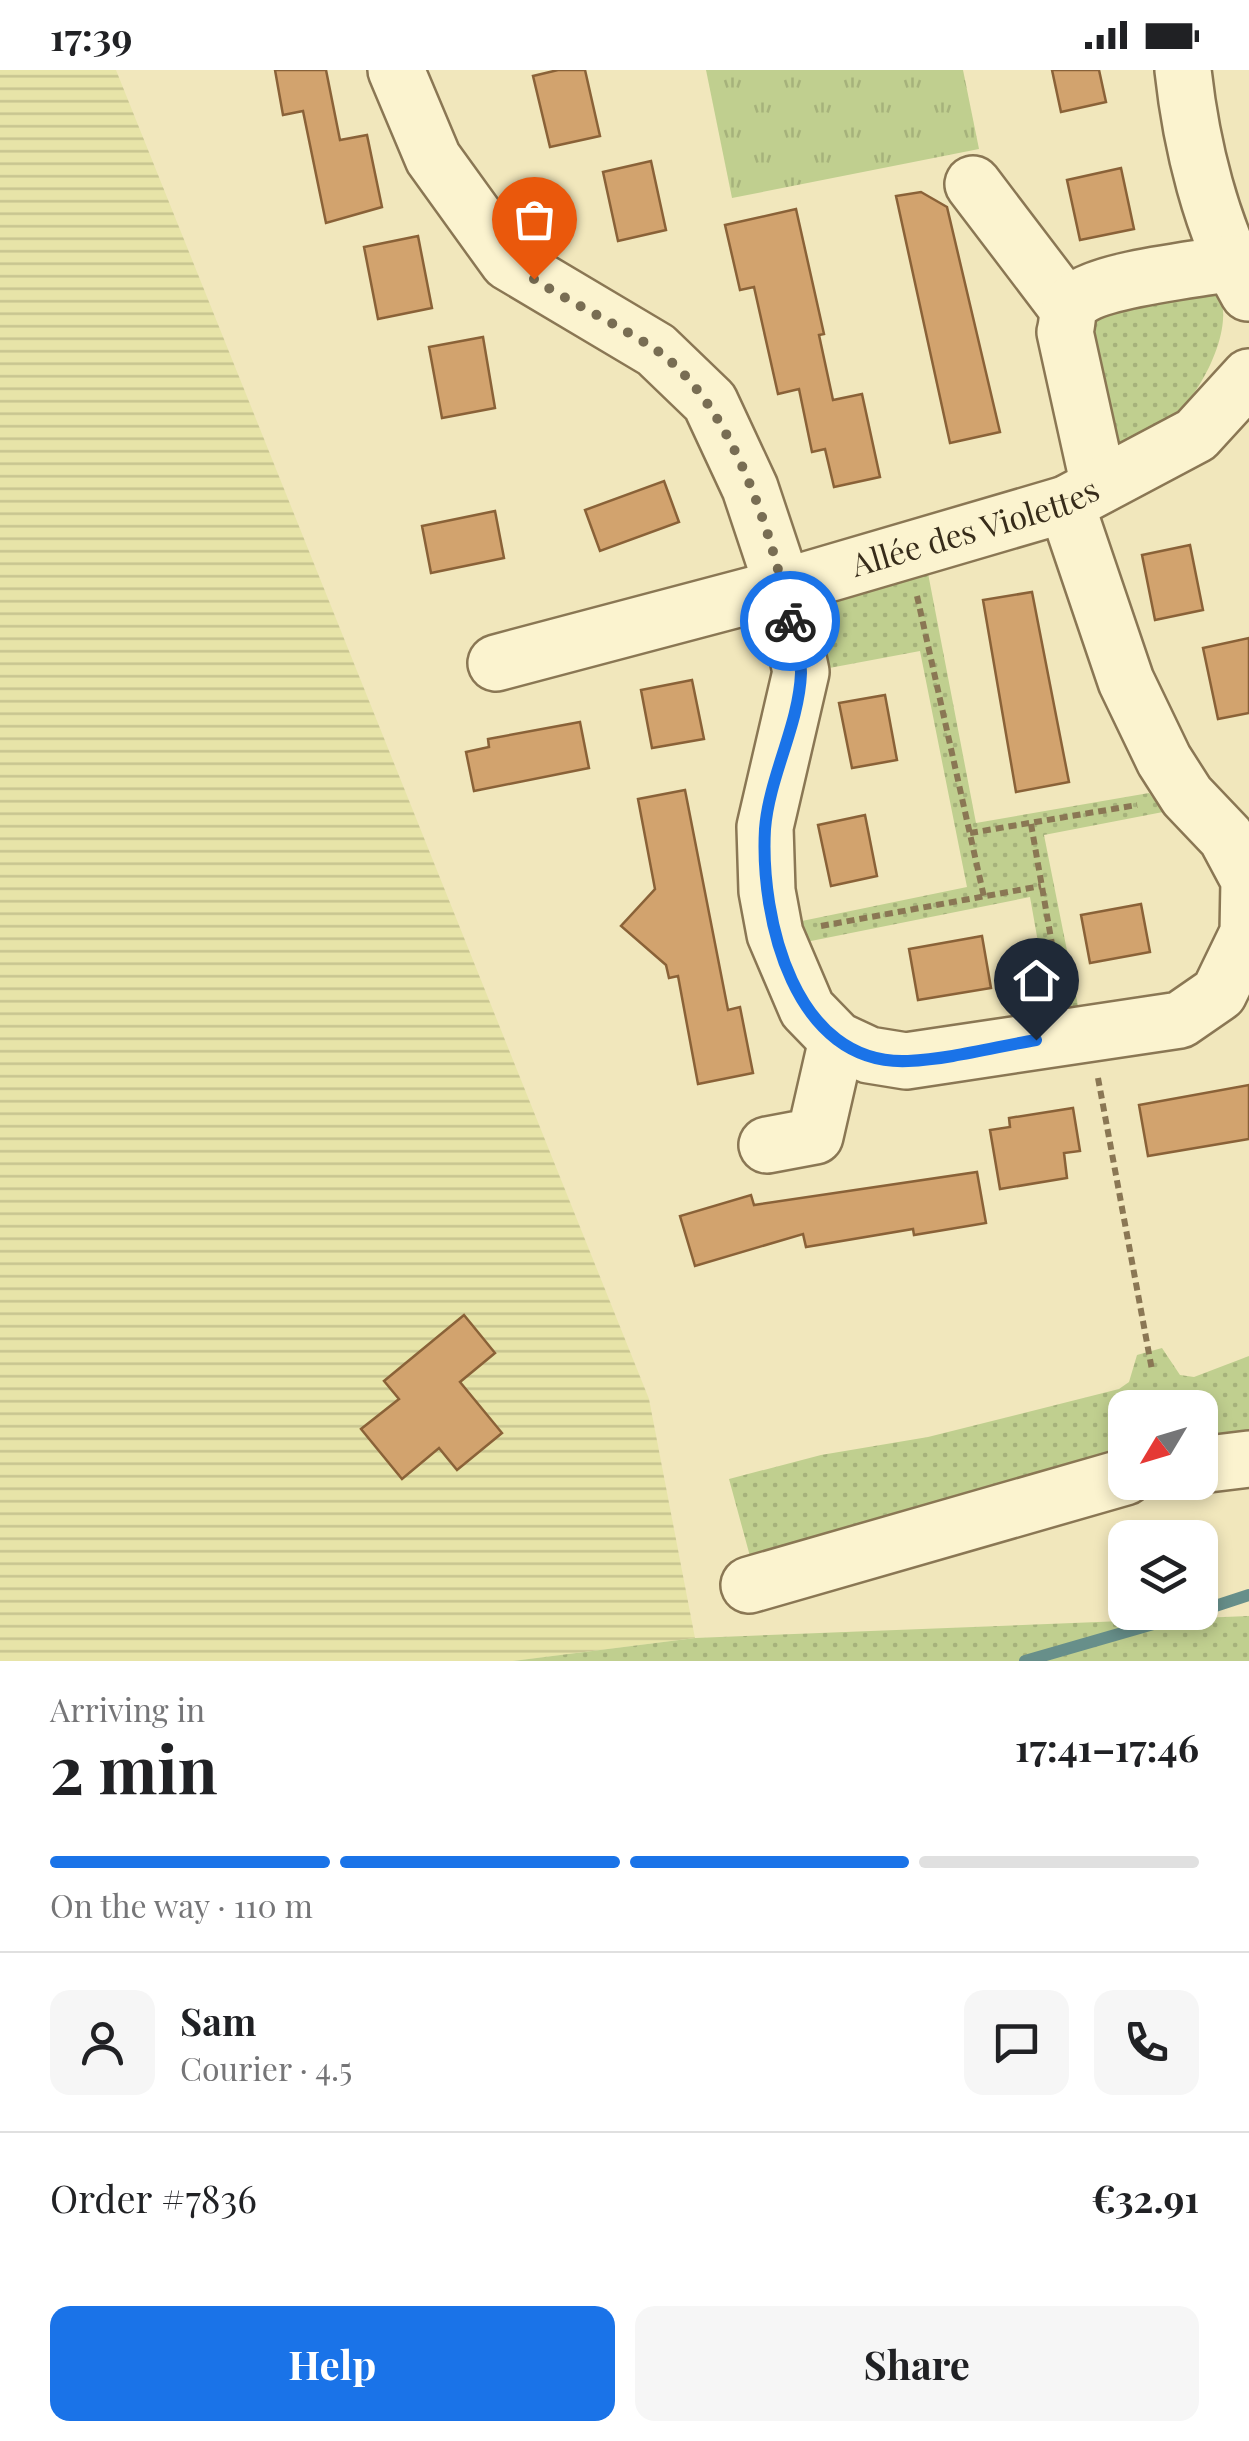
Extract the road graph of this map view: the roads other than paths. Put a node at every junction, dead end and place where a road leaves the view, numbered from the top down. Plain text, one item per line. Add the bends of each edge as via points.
1 (396, 70) edge
2 (1183, 70) edge
3 (973, 184) dead end
4 (1240, 279) edge
5 (1068, 309) junction
6 (1249, 377) edge
7 (1083, 495) junction
8 (783, 587) junction
9 (496, 663) dead end
10 (1234, 990) edge
11 (837, 1040) junction
12 (767, 1144) dead end
13 (1249, 1459) edge
14 (1218, 1463) edge
15 (1108, 1482) edge
16 (749, 1585) dead end

1 - 8 street via 433,158 508,262 656,350 710,402 750,488
2 - 4 street via 1188,115
3 - 5 street
4 - 5 street via 1107,287 1077,298
5 - 7 street via 1064,332
6 - 7 street, Allée des Violettes via 1196,434
7 - 8 street, Allée des Violettes
7 - 10 street via 1126,681 1188,796 1226,838 1249,880 1248,934
8 - 9 street, Allée des Violettes
8 - 11 street via 801,672 765,827 767,891 775,934 807,1009
10 - 11 street via 1180,1020 906,1061 869,1055
11 - 12 street via 815,1136
13 - 14 street
15 - 16 street

